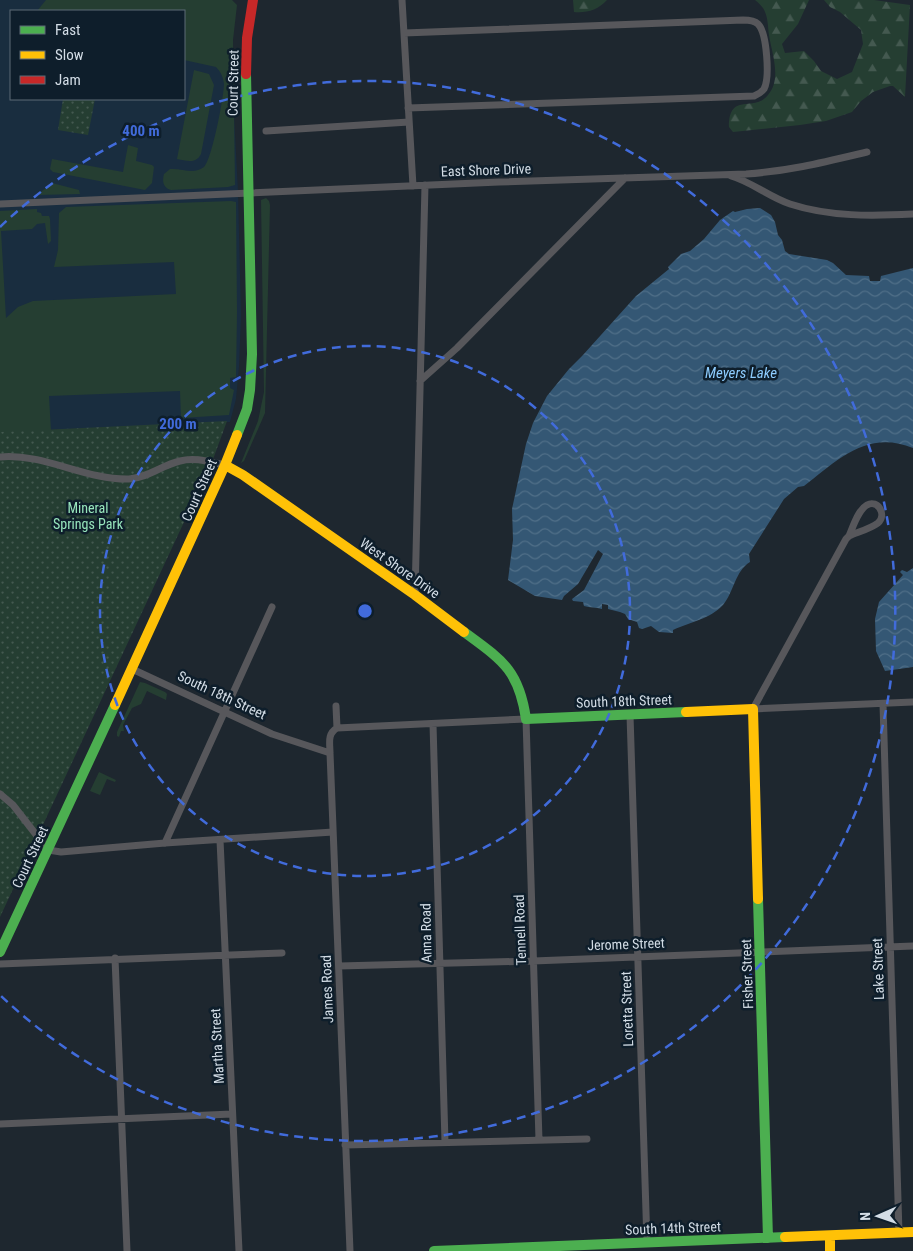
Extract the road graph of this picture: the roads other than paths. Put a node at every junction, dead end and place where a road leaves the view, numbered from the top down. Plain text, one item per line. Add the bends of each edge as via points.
1 (253, 0) edge
2 (402, 0) edge
3 (404, 33) junction
4 (408, 108) junction
5 (409, 122) junction
6 (266, 131) dead end
7 (867, 152) dead end
8 (726, 175) junction
9 (625, 178) junction
10 (425, 185) junction
11 (413, 186) junction
12 (248, 192) junction
13 (0, 204) edge
14 (913, 214) edge
15 (420, 381) junction
16 (0, 457) edge
17 (225, 465) junction
18 (849, 536) junction
19 (415, 595) junction
20 (272, 607) dead end
21 (132, 669) junction
22 (913, 702) edge
23 (883, 704) junction
24 (336, 706) dead end
25 (753, 710) junction
26 (225, 712) junction
27 (630, 715) junction
28 (526, 719) junction
29 (433, 724) junction
30 (337, 728) junction
31 (330, 753) junction
32 (0, 794) edge
33 (333, 832) junction
34 (220, 840) junction
35 (165, 843) junction
36 (48, 850) junction
37 (889, 946) junction
38 (913, 946) edge
39 (760, 951) junction
40 (0, 952) edge
41 (282, 953) dead end
42 (225, 955) junction
43 (638, 956) junction
44 (115, 958) junction
45 (533, 961) junction
46 (0, 964) edge
47 (439, 964) junction
48 (339, 966) junction
49 (232, 1114) junction
50 (122, 1118) junction
51 (0, 1124) edge
52 (587, 1139) dead end
53 (539, 1140) junction
54 (445, 1142) junction
55 (345, 1145) junction
56 (913, 1232) edge
57 (899, 1233) junction
58 (830, 1236) junction
59 (768, 1238) junction
60 (647, 1243) junction
61 (519, 1250) edge
62 (127, 1251) edge
63 (239, 1251) edge
64 (350, 1251) edge
65 (434, 1251) edge
66 (830, 1251) edge

1 - 12 main road, Court Street via 247,51
2 - 3 street
3 - 4 street
3 - 4 street via 743,20 756,22 766,43 766,83 762,92 750,96
4 - 5 street
5 - 6 street
5 - 11 street
7 - 8 street, East Shore Drive via 793,170
8 - 9 street, East Shore Drive
8 - 14 street via 791,204 825,212
9 - 10 street, East Shore Drive
9 - 15 street via 457,348
10 - 11 street, East Shore Drive
10 - 15 street
11 - 12 street, East Shore Drive
12 - 13 street, East Shore Drive
12 - 17 main road, Court Street via 250,390 244,417
15 - 19 street
16 - 17 street via 25,457 68,469 126,479 138,478 181,461 204,460
17 - 19 main road, West Shore Drive
17 - 21 main road, Court Street
18 - 18 street via 879,522 882,510 878,506 867,505
18 - 25 street
19 - 28 main road, West Shore Drive via 507,665 521,691
20 - 26 street
21 - 26 street, South 18th Street
21 - 36 main road, Court Street
22 - 23 street, South 18th Street
23 - 25 street, South 18th Street
23 - 37 street, Lake Street
24 - 30 street
25 - 27 main road, South 18th Street
25 - 39 main road, Fisher Street
26 - 31 street, South 18th Street via 277,736
26 - 35 street
27 - 28 main road, South 18th Street
27 - 43 street, Loretta Street
28 - 29 street, South 18th Street
28 - 45 street, Tennell Road
29 - 30 street, South 18th Street
29 - 47 street, Anna Road
30 - 31 street, James Road via 330,736
31 - 33 street, James Road
32 - 36 street via 13,805
33 - 34 street
33 - 48 street, James Road
34 - 35 street
34 - 42 street, Martha Street
35 - 36 street via 69,852
36 - 40 main road, Court Street
37 - 38 street, Jerome Street
37 - 39 street, Jerome Street
37 - 57 street, Lake Street
39 - 43 street, Jerome Street
39 - 59 main road, Fisher Street
41 - 42 street
42 - 44 street
42 - 49 street, Martha Street
43 - 45 street, Jerome Street
43 - 60 street, Loretta Street
44 - 46 street
44 - 50 street
45 - 47 street, Jerome Street
45 - 53 street, Tennell Road
47 - 48 street, Jerome Street
47 - 54 street, Anna Road
48 - 55 street, James Road
49 - 50 street
49 - 63 street, Martha Street
50 - 51 street
50 - 62 street
52 - 53 street
53 - 54 street
54 - 55 street
55 - 64 street, James Road
56 - 57 main road, South 14th Street
57 - 58 main road, South 14th Street
58 - 59 main road, South 14th Street
58 - 66 main road
59 - 60 main road, South 14th Street
60 - 61 main road, South 14th Street
61 - 65 main road, South 14th Street

